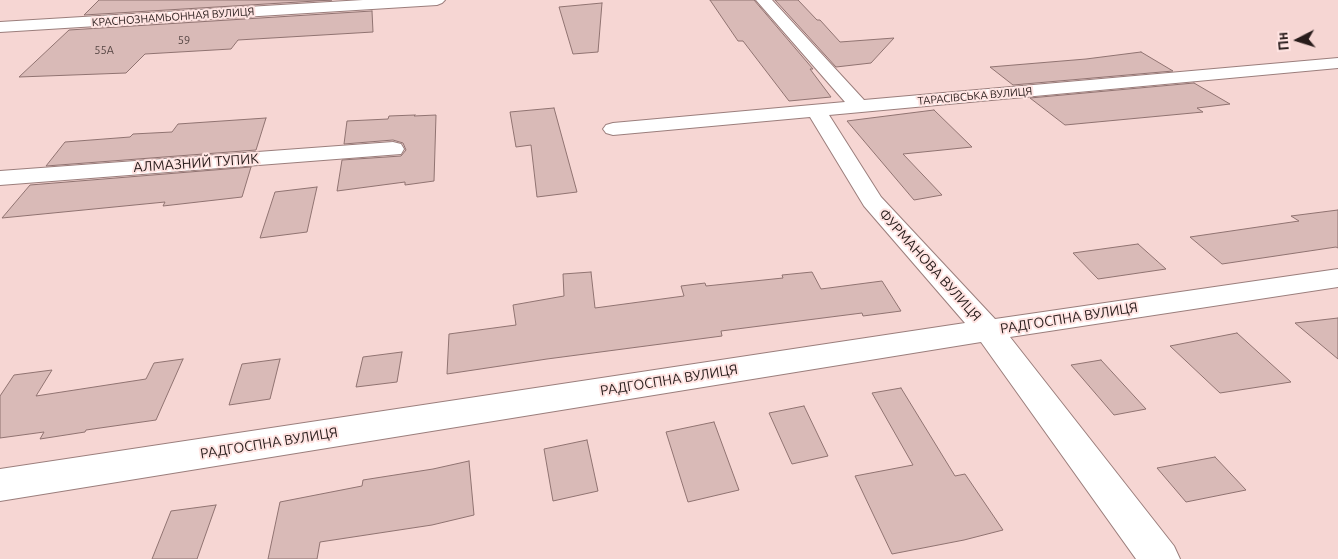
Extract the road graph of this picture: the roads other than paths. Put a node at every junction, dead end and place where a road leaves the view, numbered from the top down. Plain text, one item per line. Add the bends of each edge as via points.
1 (437, 0) edge
2 (764, 0) edge
3 (0, 28) edge
4 (1338, 63) edge
5 (859, 106) junction
6 (816, 110) junction
7 (613, 129) dead end
8 (393, 149) dead end
9 (0, 178) edge
10 (1338, 278) edge
11 (988, 330) junction
12 (0, 485) edge
13 (1160, 559) edge

1 - 3 street, КРАСНОЗНАМЬОННАЯ ВУЛИЦЯ
2 - 5 street
4 - 5 street, ТАРАСІВСЬКА ВУЛИЦЯ
5 - 6 street, ТАРАСІВСЬКА ВУЛИЦЯ
6 - 7 street, ТАРАСІВСЬКА ВУЛИЦЯ
6 - 11 street, ФУРМАНОВА ВУЛИЦЯ via 872,200
8 - 9 street, АЛМАЗНИЙ ТУПИК
10 - 11 street, РАДГОСПНА ВУЛИЦЯ
11 - 12 street, РАДГОСПНА ВУЛИЦЯ
11 - 13 street, ФУРМАНОВА ВУЛИЦЯ

